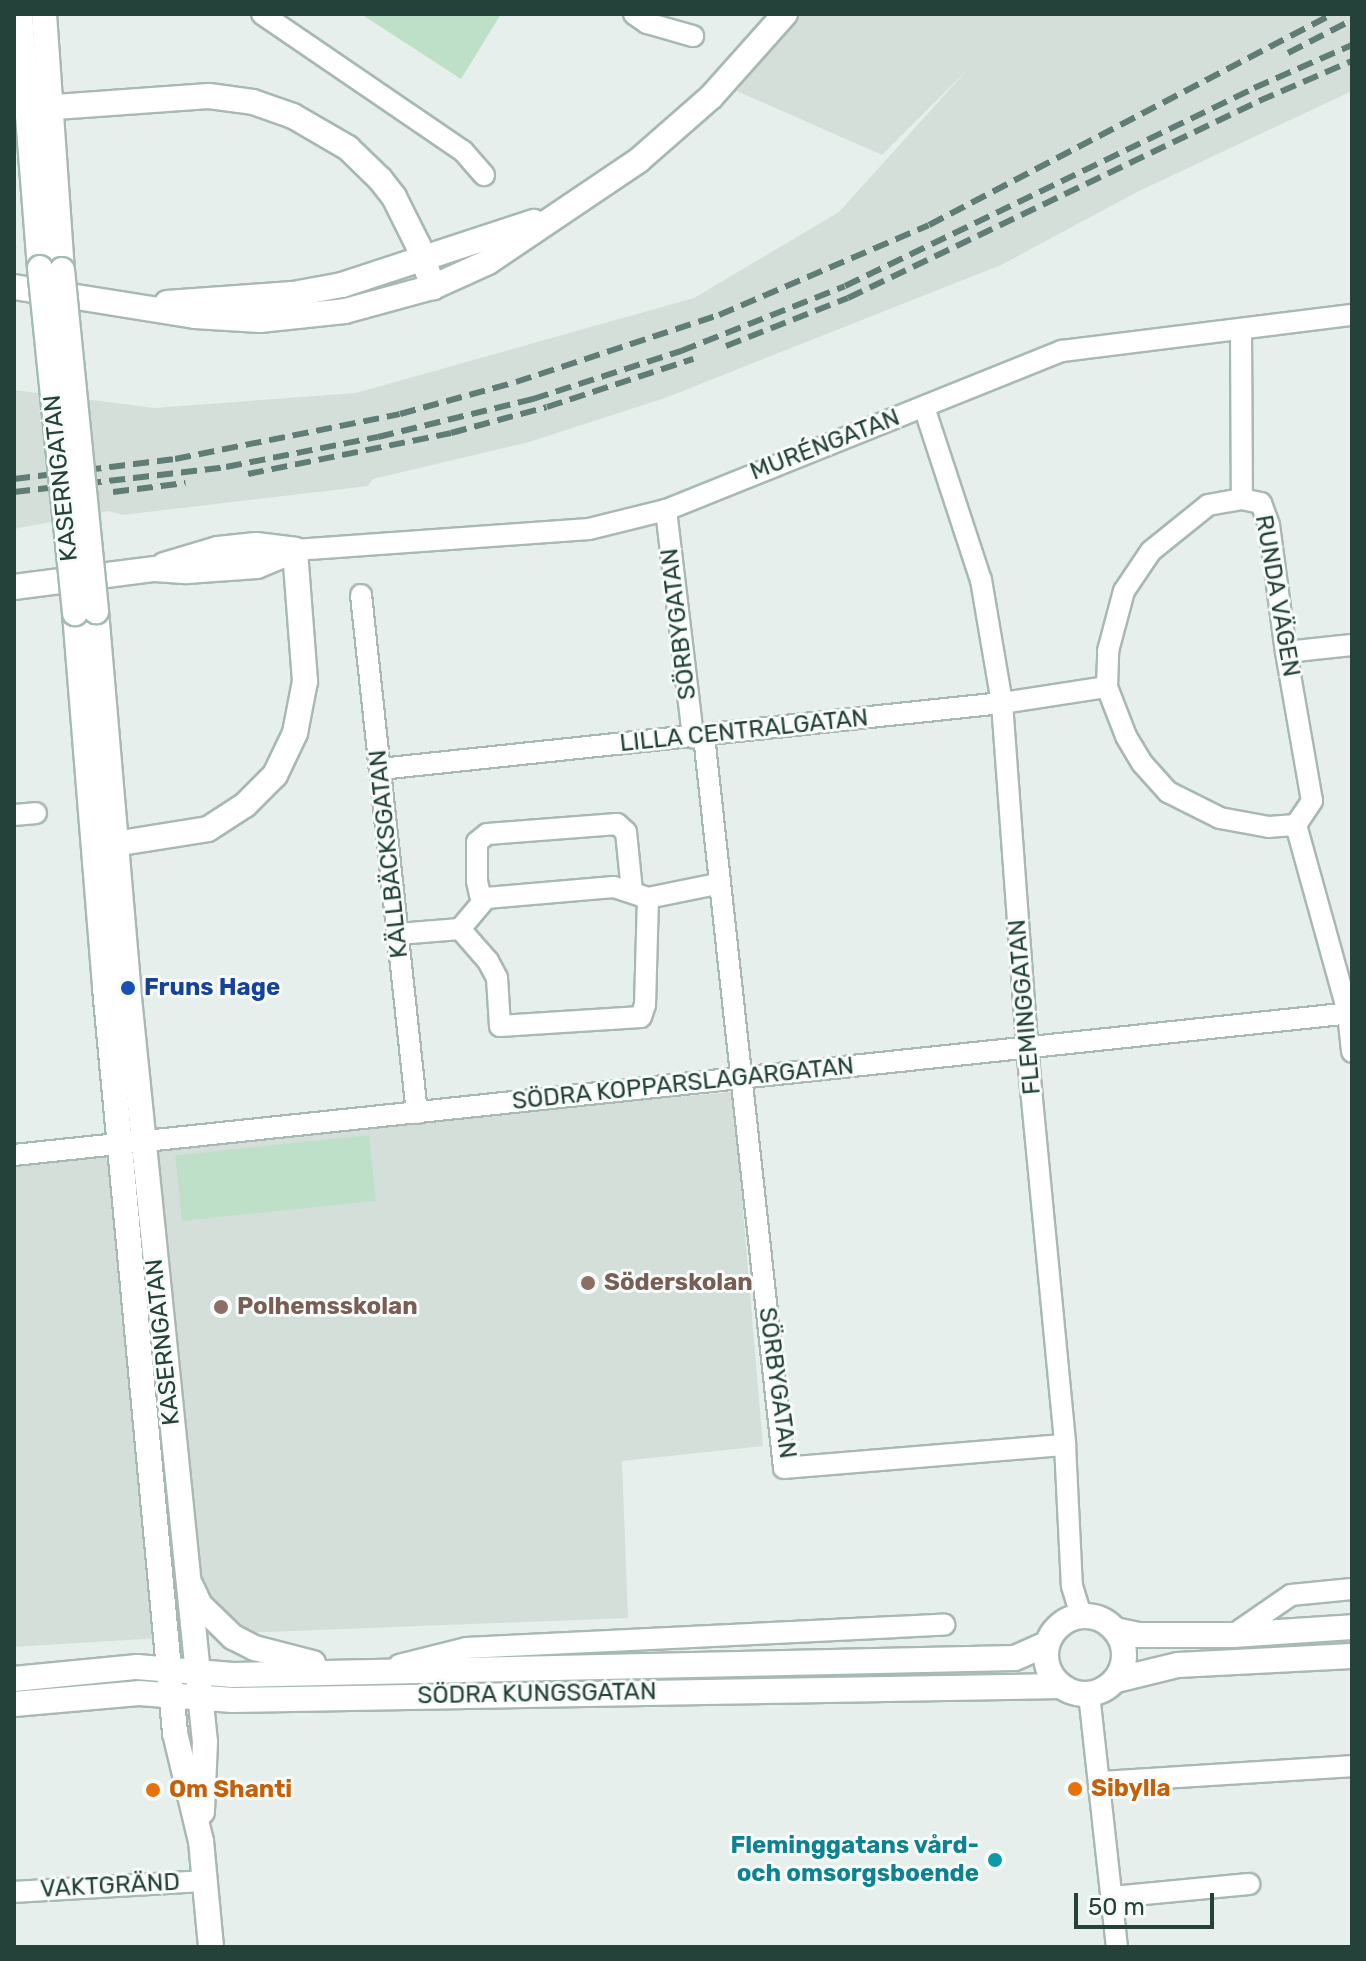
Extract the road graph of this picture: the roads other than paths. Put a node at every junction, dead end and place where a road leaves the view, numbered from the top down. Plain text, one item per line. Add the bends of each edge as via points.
1 (20, 14) edge
2 (44, 14) edge
3 (262, 14) edge
4 (634, 14) edge
5 (785, 14) edge
6 (693, 36) dead end
7 (40, 108) junction
8 (484, 175) dead end
9 (552, 217) junction
10 (424, 261) junction
11 (14, 287) edge
12 (433, 287) junction
13 (139, 306) junction
14 (1352, 315) edge
15 (1241, 329) junction
16 (924, 407) junction
17 (1242, 499) junction
18 (666, 510) junction
19 (295, 550) junction
20 (14, 587) edge
21 (361, 595) dead end
22 (1352, 645) edge
23 (1286, 652) junction
24 (1107, 687) junction
25 (1002, 703) junction
26 (698, 736) junction
27 (380, 769) junction
28 (36, 813) dead end
29 (14, 815) edge
30 (1296, 825) junction
31 (105, 846) junction
32 (717, 884) junction
33 (640, 894) junction
34 (486, 898) junction
35 (460, 929) junction
36 (398, 934) junction
37 (1350, 1013) edge
38 (1027, 1047) junction
39 (1352, 1052) edge
40 (742, 1077) junction
41 (417, 1113) junction
42 (133, 1144) junction
43 (14, 1155) edge
44 (1065, 1445) junction
45 (185, 1565) junction
46 (1352, 1589) edge
47 (1081, 1616) junction
48 (944, 1625) dead end
49 (1352, 1627) edge
50 (1115, 1630) junction
51 (1233, 1635) junction
52 (1047, 1644) junction
53 (1352, 1656) edge
54 (169, 1670) junction
55 (374, 1672) junction
56 (14, 1679) edge
57 (1116, 1680) junction
58 (198, 1684) junction
59 (1061, 1686) junction
60 (1089, 1694) junction
61 (171, 1695) junction
62 (14, 1704) edge
63 (1352, 1766) edge
64 (1100, 1782) junction
65 (201, 1841) junction
66 (206, 1881) junction
67 (1249, 1884) dead end
68 (14, 1892) edge
69 (1112, 1897) junction
70 (211, 1947) edge
71 (1117, 1947) edge

1 - 7 main road, KASERNGATAN
2 - 7 main road, KASERNGATAN
3 - 8 street via 463,151
4 - 6 street
5 - 9 main road via 711,97 639,160
7 - 10 main road via 209,96 253,102 293,116 348,148 380,179
7 - 31 main road, KASERNGATAN, bridge
9 - 10 main road
9 - 12 main road via 488,262
10 - 12 main road
10 - 13 main road via 293,294
11 - 13 main road
12 - 13 main road via 345,311 283,319 233,320
14 - 15 street, MURÉNGATAN
15 - 16 street, MURÉNGATAN via 1062,351
15 - 17 street
16 - 18 street, MURÉNGATAN
16 - 25 street, FLEMINGGATAN via 981,580
17 - 23 street, RUNDA VÄGEN via 1261,503 1269,525
17 - 24 street, RUNDA VÄGEN via 1208,505 1151,551 1124,591 1108,651
18 - 19 street, MURÉNGATAN via 589,529
18 - 26 street, SÖRBYGATAN
19 - 20 main road, MURÉNGATAN via 257,566 155,569
19 - 31 main road via 305,681 295,733 275,775 245,805 208,829
21 - 27 street, KÄLLBÄCKSGATAN
22 - 23 street
23 - 30 street, RUNDA VÄGEN via 1312,801
24 - 25 street, LILLA CENTRALGATAN
24 - 30 street, RUNDA VÄGEN via 1126,736 1168,792 1220,818 1269,827
25 - 26 street, LILLA CENTRALGATAN
25 - 38 street, FLEMINGGATAN
26 - 27 street, LILLA CENTRALGATAN
26 - 32 street, SÖRBYGATAN
27 - 36 street, KÄLLBÄCKSGATAN
28 - 29 street
30 - 37 street
31 - 42 main road, KASERNGATAN
32 - 33 street
32 - 40 street, SÖRBYGATAN
33 - 34 street via 614,887
33 - 34 street via 626,832 608,823 487,834 477,842 476,856 480,895
33 - 35 street via 645,1005 641,1017 500,1026 497,978
34 - 35 street
35 - 36 street
36 - 41 street, KÄLLBÄCKSGATAN
37 - 38 street, SÖDRA KOPPARSLAGARGATAN
37 - 39 street
38 - 40 street, SÖDRA KOPPARSLAGARGATAN
38 - 44 street, FLEMINGGATAN
40 - 41 street, SÖDRA KOPPARSLAGARGATAN
40 - 44 street, SÖRBYGATAN via 784,1468
41 - 42 street, SÖDRA KOPPARSLAGARGATAN
42 - 43 street, SÖDRA KOPPARSLAGARGATAN
42 - 45 main road, KASERNGATAN
42 - 54 main road, KASERNGATAN
44 - 47 street, FLEMINGGATAN via 1072,1586
45 - 55 main road via 200,1605 233,1637 279,1656
45 - 58 main road, KASERNGATAN
46 - 51 street via 1291,1595
47 - 50 main road via 1104,1620
47 - 52 main road, SÖDRA KUNGSGATAN via 1060,1625
48 - 55 street, SÖDRA KUNGSGATAN via 466,1648
49 - 51 main road
50 - 51 main road via 1138,1635
50 - 57 main road via 1124,1651
52 - 55 main road, SÖDRA KUNGSGATAN via 1015,1658
52 - 59 main road via 1048,1667
53 - 57 main road via 1178,1665
54 - 56 main road, SÖDRA KUNGSGATAN via 137,1667
54 - 58 main road, SÖDRA KUNGSGATAN
54 - 61 main road, KASERNGATAN
55 - 58 main road, SÖDRA KUNGSGATAN
57 - 60 main road
58 - 59 main road, SÖDRA KUNGSGATAN via 233,1700
58 - 61 main road, SÖDRA KUNGSGATAN
58 - 65 main road, KASERNGATAN via 205,1742
59 - 60 main road, SÖDRA KUNGSGATAN
60 - 64 street
61 - 62 main road, SÖDRA KUNGSGATAN
61 - 65 main road, KASERNGATAN
63 - 64 street
64 - 69 street
65 - 66 main road, KASERNGATAN
66 - 68 street, VAKTGRÄND
66 - 70 main road, KASERNGATAN
67 - 69 street
69 - 71 street

